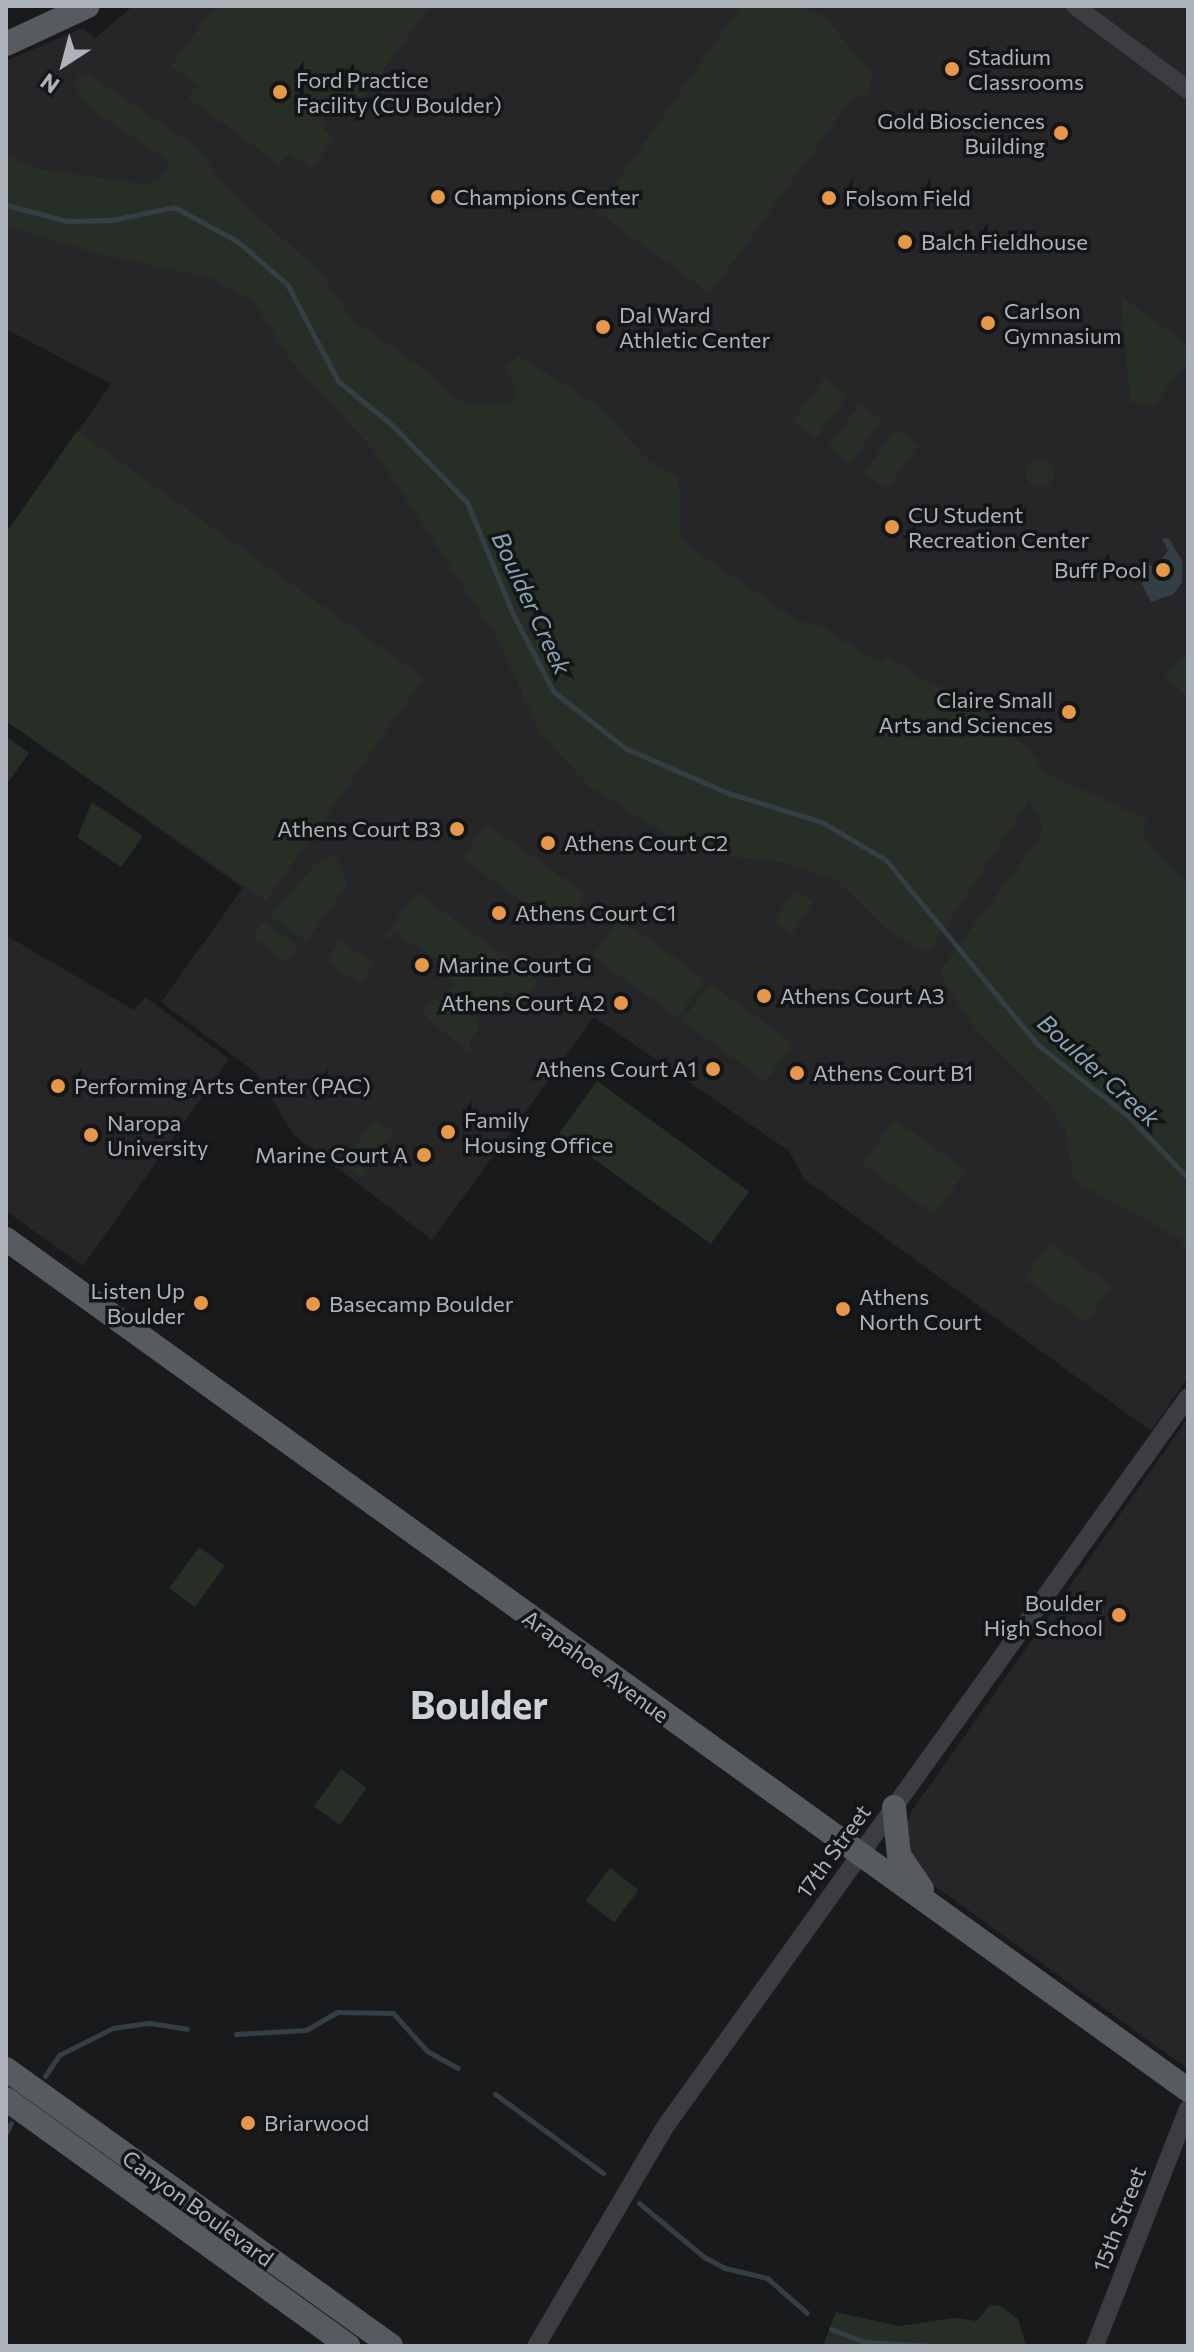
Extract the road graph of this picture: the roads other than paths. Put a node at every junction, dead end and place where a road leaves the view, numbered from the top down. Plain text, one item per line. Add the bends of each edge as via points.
1 (88, 6) edge
2 (1075, 6) edge
3 (6, 44) edge
4 (1188, 90) edge
5 (6, 1239) edge
6 (1188, 1397) edge
7 (894, 1807) junction
8 (860, 1854) junction
9 (948, 1917) junction
10 (6, 2069) edge
11 (1188, 2090) edge
12 (6, 2099) edge
13 (1188, 2109) edge
14 (348, 2346) edge
15 (391, 2346) edge
16 (536, 2346) edge
17 (1095, 2346) edge

1 - 3 main road
2 - 4 street
5 - 8 main road, Arapahoe Avenue
6 - 7 street, 17th Street
7 - 8 street, 17th Street
7 - 9 main road via 899,1855 908,1875
8 - 9 main road, Arapahoe Avenue
8 - 16 street, 17th Street via 653,2145
9 - 11 main road, Arapahoe Avenue
10 - 15 main road, Canyon Boulevard
12 - 14 main road, Canyon Boulevard
13 - 17 street, 15th Street

